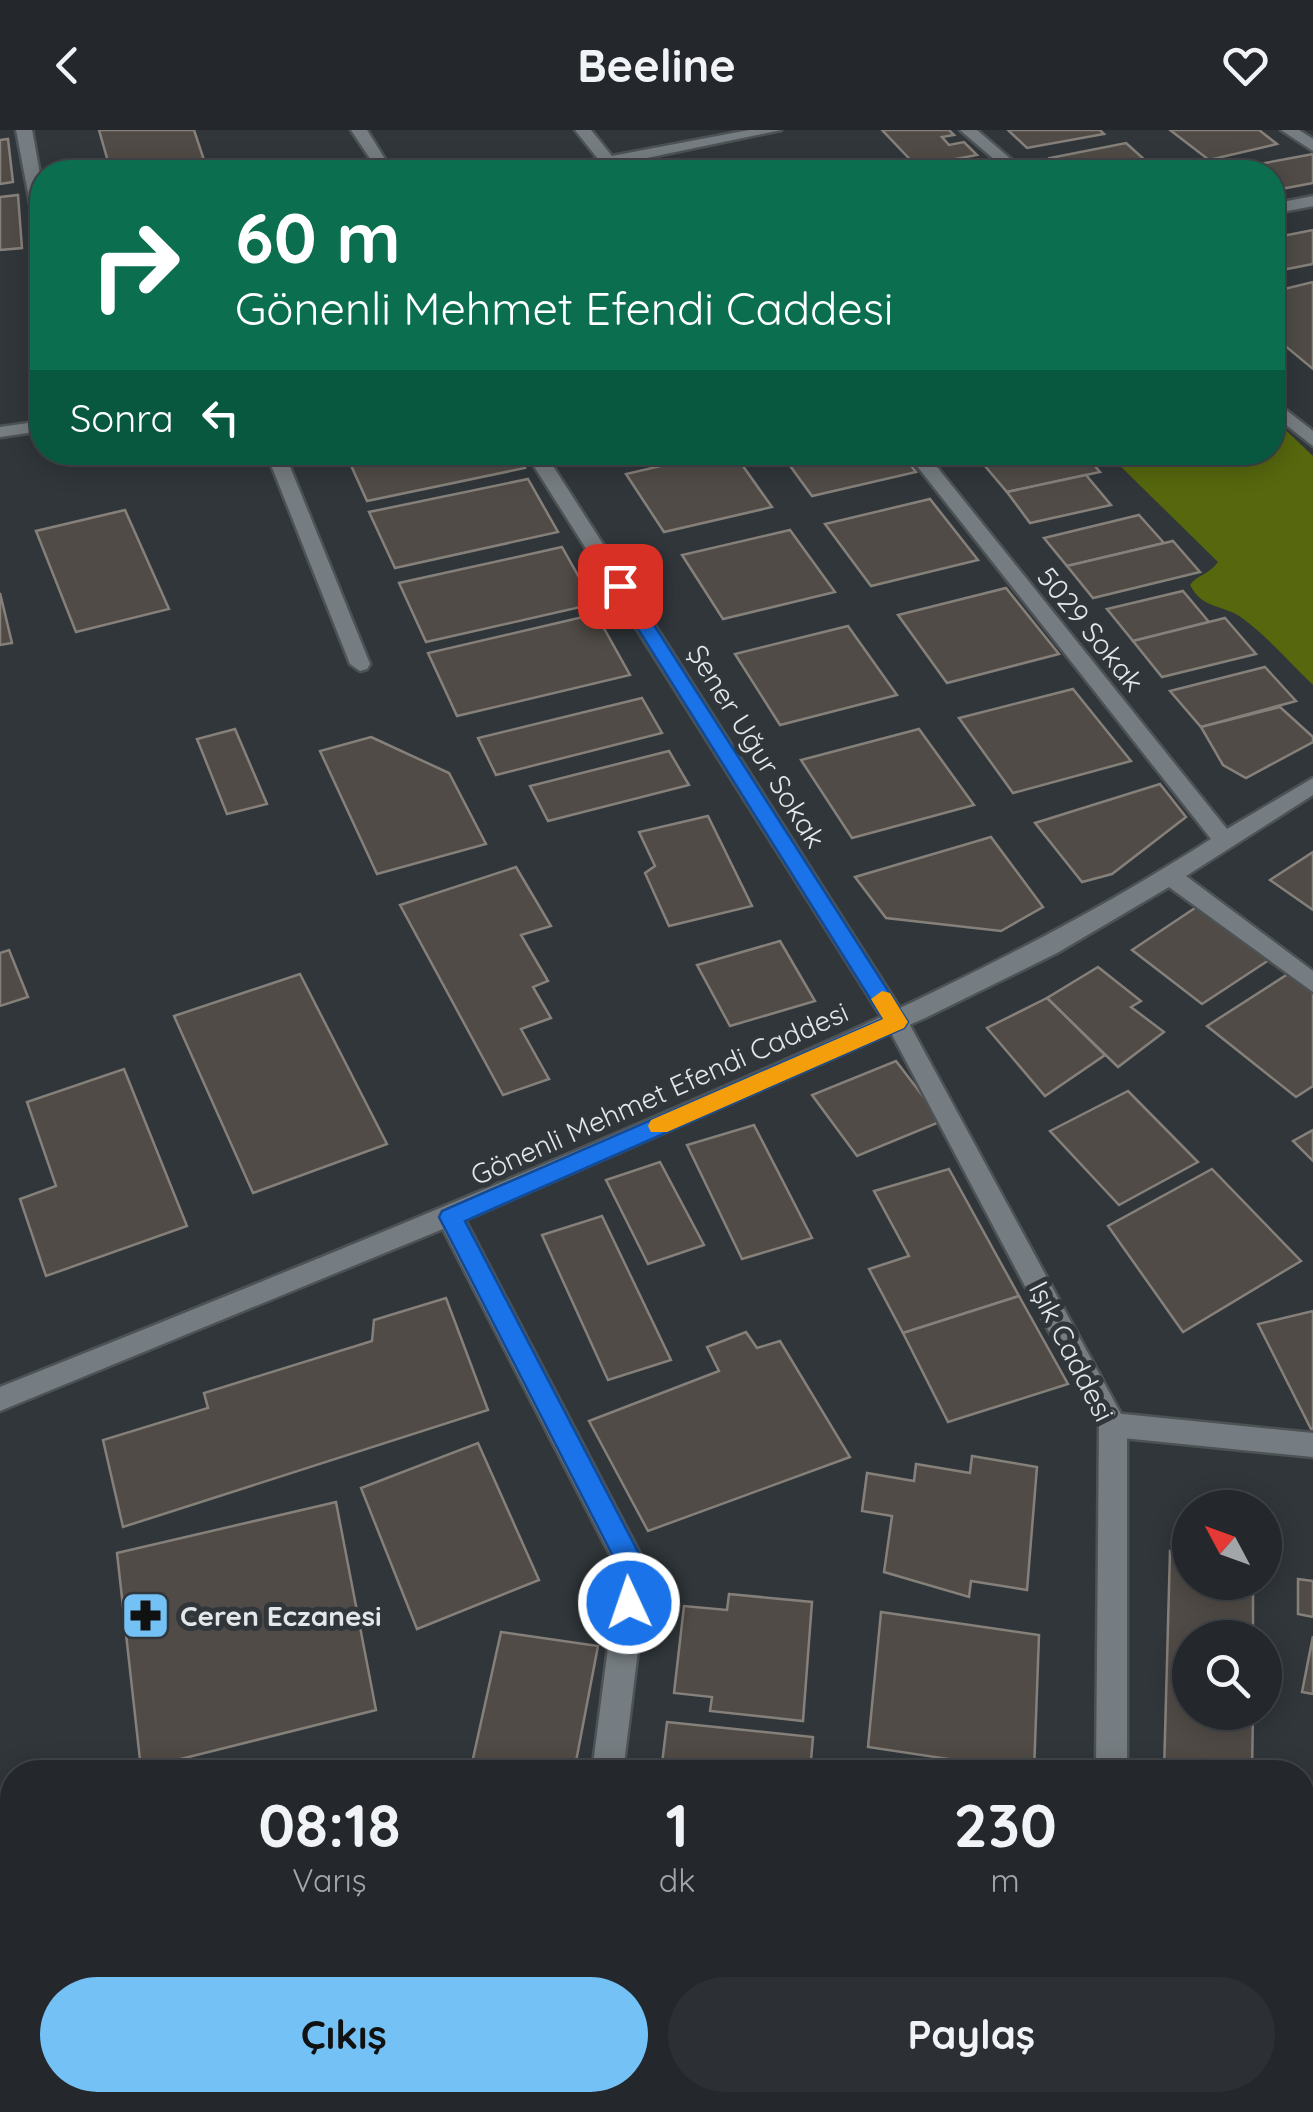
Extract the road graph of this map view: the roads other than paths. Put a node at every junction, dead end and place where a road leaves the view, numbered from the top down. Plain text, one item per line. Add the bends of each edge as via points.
1 (24, 130) edge
2 (360, 130) edge
3 (583, 130) edge
4 (773, 130) edge
5 (968, 130) edge
6 (1289, 130) edge
7 (1313, 146) edge
8 (379, 160) edge
9 (607, 160) edge
10 (642, 160) edge
11 (1004, 160) edge
12 (30, 161) edge
13 (1313, 201) edge
14 (1285, 206) edge
15 (1285, 416) edge
16 (30, 428) edge
17 (0, 432) edge
18 (1313, 441) edge
19 (281, 465) edge
20 (542, 465) edge
21 (925, 465) edge
22 (360, 664) dead end
23 (1313, 784) edge
24 (1223, 839) junction
25 (1171, 877) junction
26 (1313, 982) edge
27 (897, 1022) junction
28 (450, 1217) junction
29 (0, 1399) edge
30 (1113, 1425) junction
31 (1313, 1445) edge
32 (608, 1760) edge
33 (1112, 1760) edge

1 - 12 street
2 - 8 street
3 - 9 street
4 - 10 street
5 - 11 street
6 - 7 street
13 - 14 street
15 - 18 street
16 - 17 street
19 - 22 street
20 - 27 street, Şener Uğur Sokak
21 - 24 street, 5029 Sokak
23 - 24 street, Gönenli Mehmet Efendi Caddesi
24 - 25 street, Gönenli Mehmet Efendi Caddesi
25 - 26 street
25 - 27 street, Gönenli Mehmet Efendi Caddesi via 1050,947
27 - 28 street, Gönenli Mehmet Efendi Caddesi
27 - 30 street, Işık Caddesi
28 - 29 street, Gönenli Mehmet Efendi Caddesi
28 - 32 street via 633,1569
30 - 31 street
30 - 33 street, Işık Caddesi

